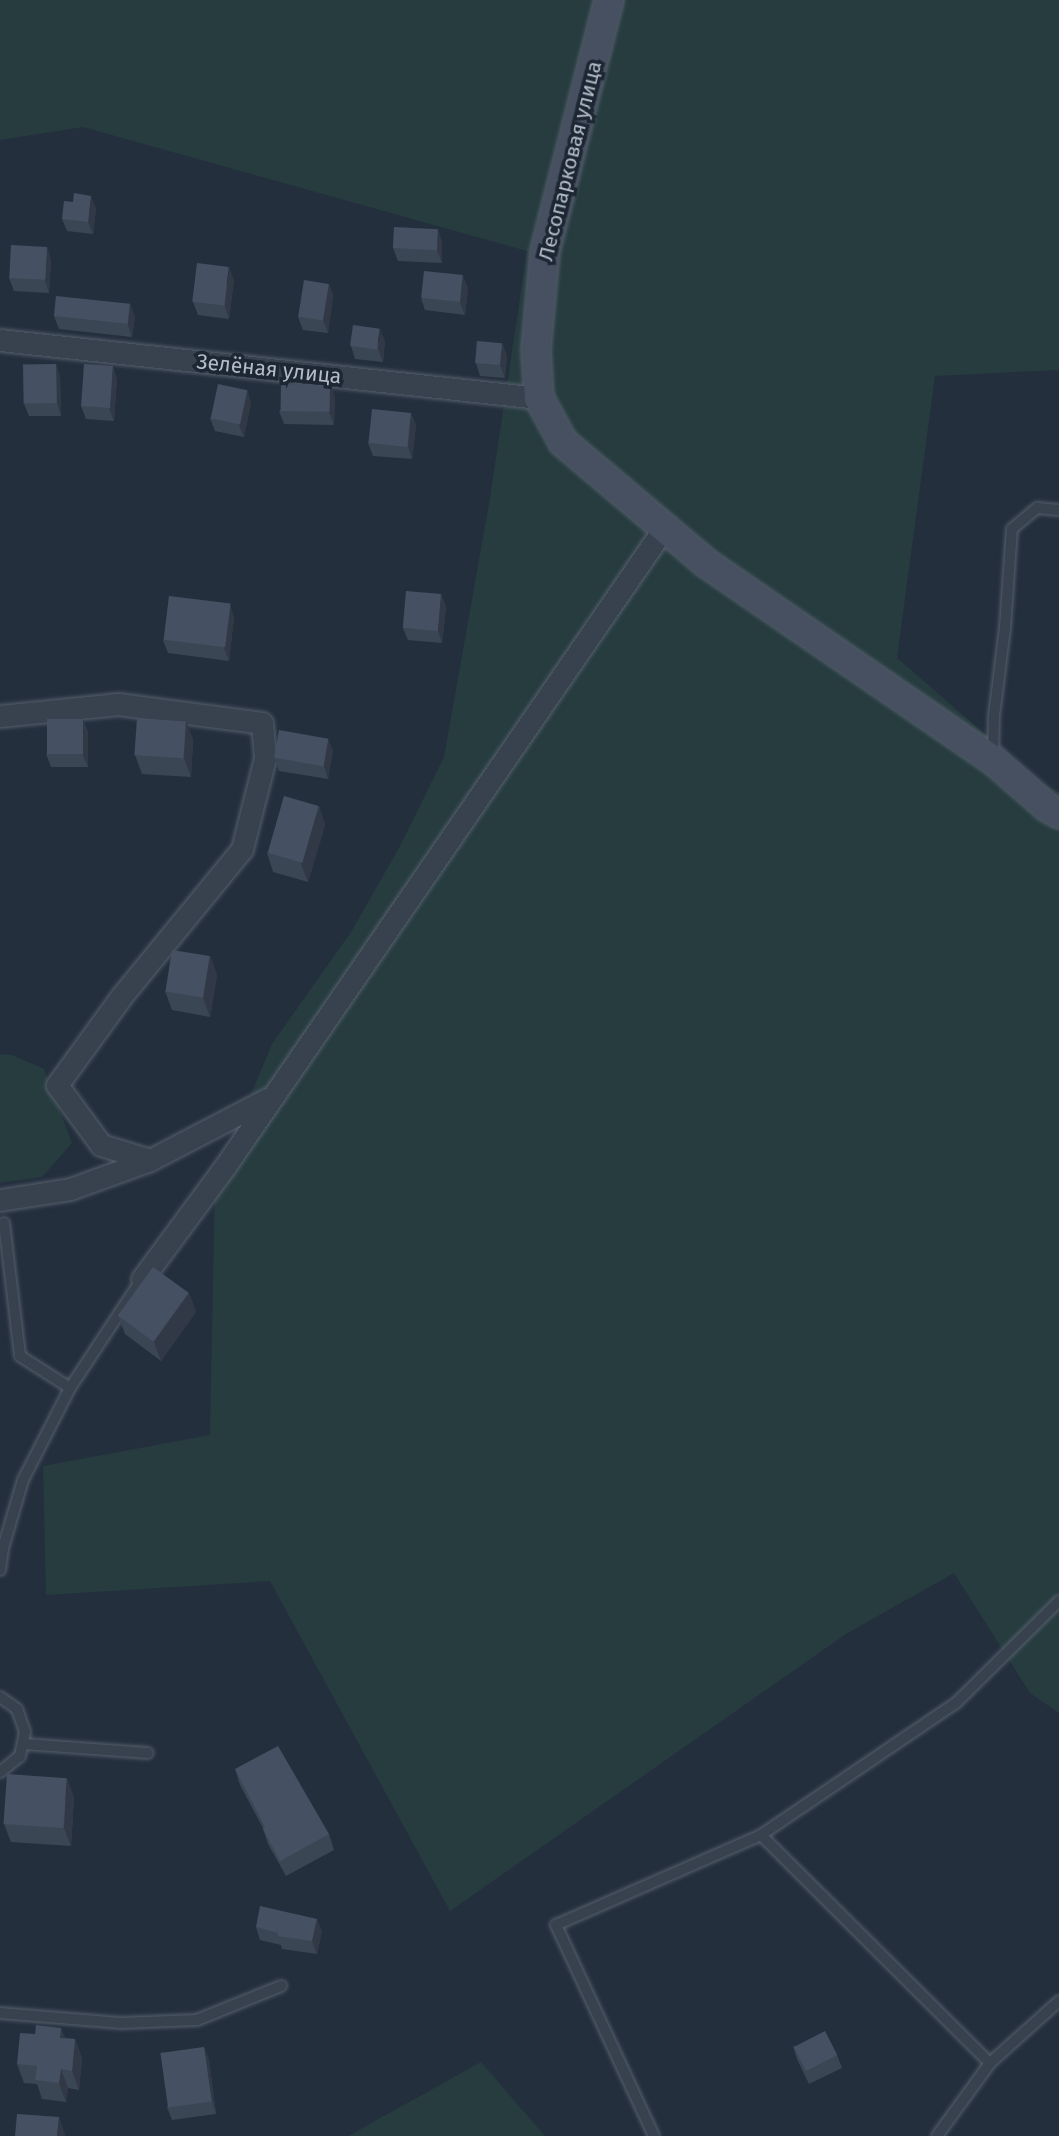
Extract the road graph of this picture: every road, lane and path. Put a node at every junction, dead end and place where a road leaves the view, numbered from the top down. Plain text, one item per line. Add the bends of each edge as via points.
1 (609, 0) edge
2 (0, 340) edge
3 (539, 397) junction
4 (1059, 510) edge
5 (664, 528) junction
6 (0, 716) edge
7 (993, 760) junction
8 (1059, 814) edge
9 (270, 1097) junction
10 (150, 1160) junction
11 (0, 1200) edge
12 (4, 1223) dead end
13 (142, 1279) joint
14 (70, 1388) junction
15 (0, 1570) edge
16 (1059, 1601) edge
17 (0, 1697) edge
18 (24, 1744) junction
19 (148, 1753) dead end
20 (0, 1772) edge
21 (761, 1835) junction
22 (281, 1986) dead end
23 (1059, 2001) edge
24 (0, 2013) edge
25 (990, 2063) junction
26 (654, 2136) edge
27 (936, 2136) edge

1 - 3 street, Лесопарковая улица via 545,251 536,349
2 - 3 street, Зелёная улица
3 - 5 street, Лесопарковая улица via 563,442
4 - 7 lane via 1037,508 1012,529
5 - 7 street via 706,563
5 - 9 street
6 - 10 street via 118,704 262,723 265,758 242,849 121,997 57,1084 101,1145
7 - 8 street
9 - 10 street
9 - 13 street
10 - 11 street via 70,1189
12 - 14 lane via 20,1356
13 - 14 lane
14 - 15 lane via 23,1480
16 - 21 lane via 956,1703
17 - 18 lane via 17,1709 23,1720
18 - 19 lane
18 - 20 lane via 12,1765
21 - 25 lane
21 - 26 lane via 556,1925
22 - 24 lane via 197,2020 121,2022
23 - 25 lane
25 - 27 lane

